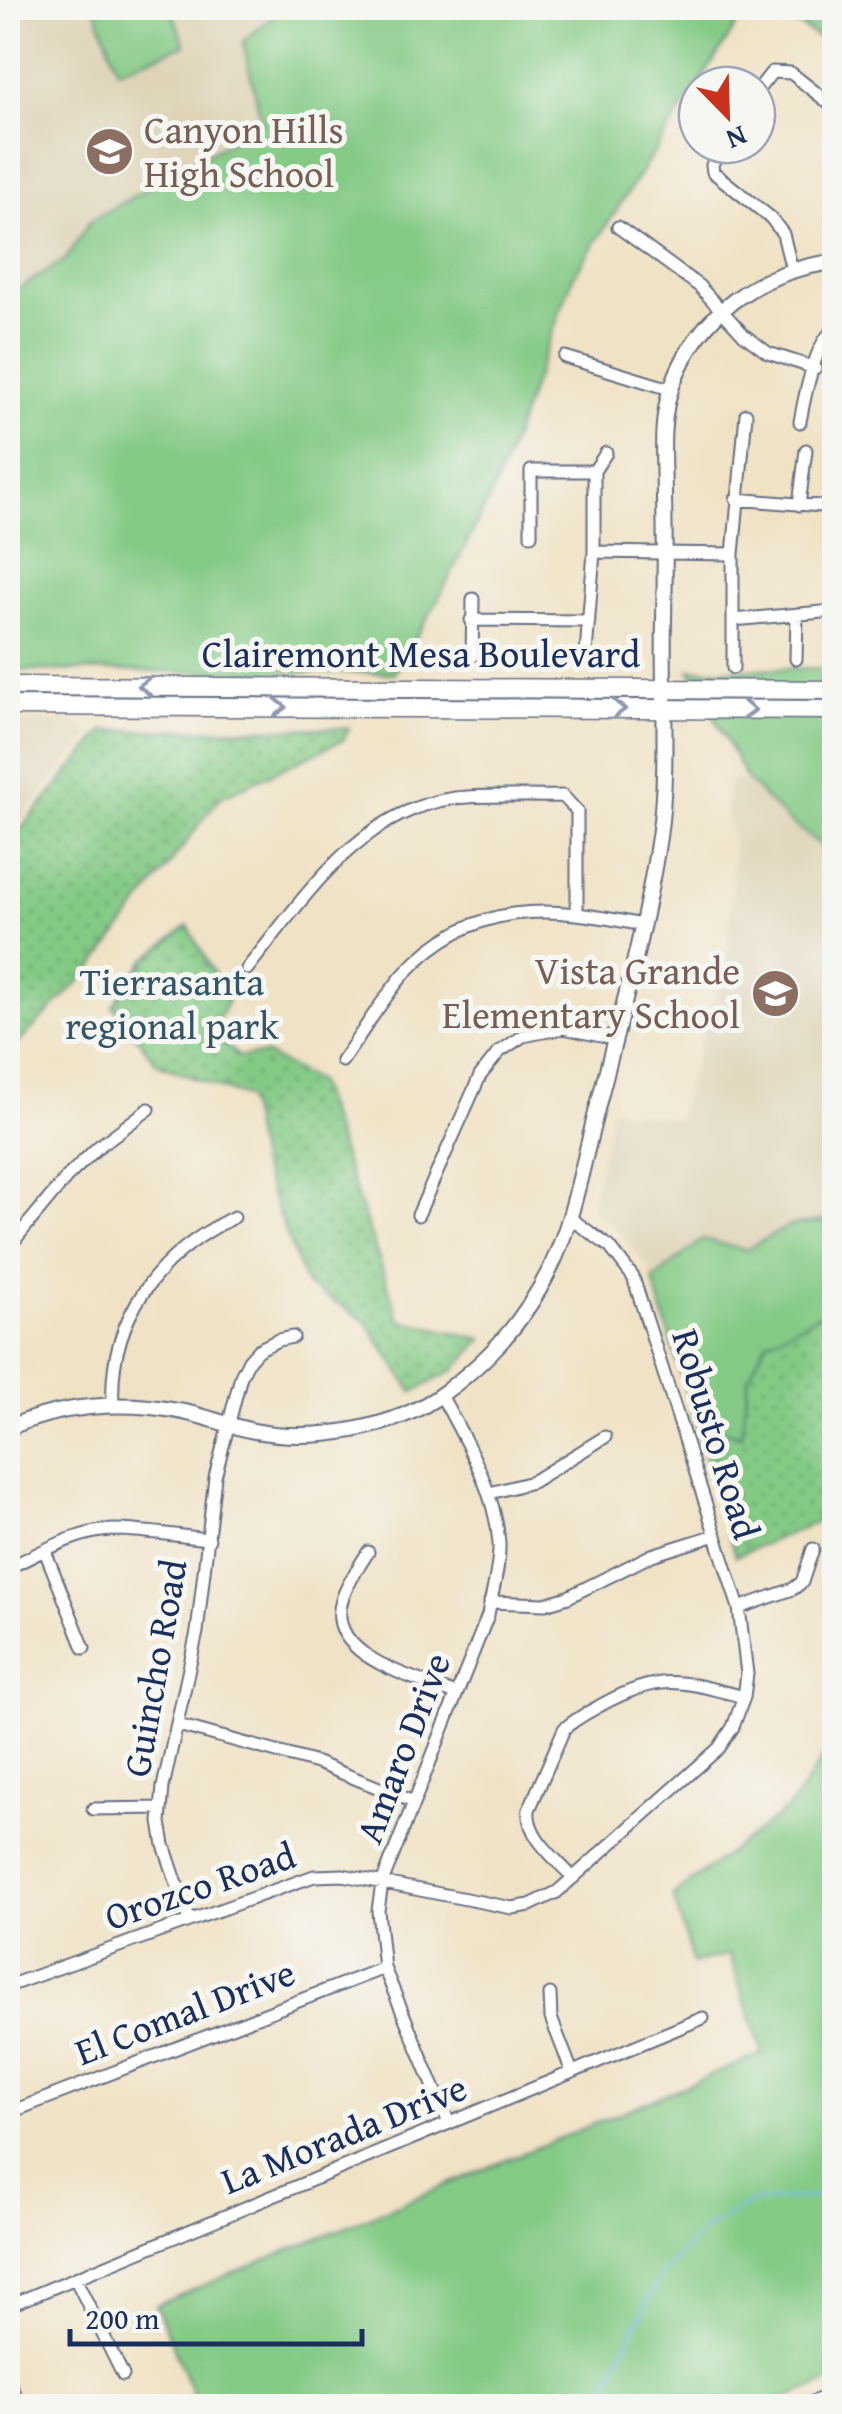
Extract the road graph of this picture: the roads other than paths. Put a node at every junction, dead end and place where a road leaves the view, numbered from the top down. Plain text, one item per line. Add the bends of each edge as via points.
1 (777, 72) edge
2 (834, 107) edge
3 (712, 165) edge
4 (618, 227) dead end
5 (834, 262) edge
6 (792, 270) junction
7 (720, 310) junction
8 (834, 330) edge
9 (564, 357) dead end
10 (815, 368) junction
11 (670, 390) junction
12 (746, 414) dead end
13 (800, 422) dead end
14 (806, 450) dead end
15 (606, 453) dead end
16 (594, 471) junction
17 (736, 499) junction
18 (798, 504) junction
19 (834, 507) edge
20 (531, 536) dead end
21 (594, 552) junction
22 (665, 554) junction
23 (733, 554) junction
24 (473, 599) dead end
25 (834, 611) edge
26 (797, 614) junction
27 (472, 620) junction
28 (732, 620) junction
29 (589, 621) junction
30 (586, 652) dead end
31 (472, 657) dead end
32 (796, 659) dead end
33 (733, 668) dead end
34 (8, 686) edge
35 (663, 688) junction
36 (834, 690) edge
37 (8, 706) edge
38 (663, 709) junction
39 (834, 710) edge
40 (577, 911) junction
41 (642, 924) junction
42 (247, 969) dead end
43 (615, 1039) junction
44 (342, 1061) dead end
45 (149, 1109) dead end
46 (418, 1215) dead end
47 (234, 1217) dead end
48 (570, 1218) junction
49 (8, 1248) edge
50 (293, 1337) dead end
51 (441, 1395) junction
52 (113, 1404) junction
53 (230, 1425) junction
54 (8, 1428) edge
55 (605, 1437) dead end
56 (490, 1493) junction
57 (716, 1535) junction
58 (209, 1539) junction
59 (813, 1549) dead end
60 (45, 1551) junction
61 (368, 1552) dead end
62 (8, 1568) edge
63 (490, 1602) junction
64 (738, 1608) junction
65 (84, 1648) dead end
66 (455, 1694) junction
67 (744, 1698) junction
68 (178, 1725) junction
69 (414, 1802) junction
70 (161, 1808) junction
71 (94, 1809) dead end
72 (573, 1878) junction
73 (382, 1884) junction
74 (189, 1920) junction
75 (384, 1968) junction
76 (8, 1986) edge
77 (550, 1994) dead end
78 (704, 2018) dead end
79 (572, 2072) junction
80 (8, 2113) edge
81 (449, 2123) junction
82 (75, 2278) junction
83 (8, 2306) edge
84 (122, 2375) dead end
85 (8, 2379) edge
86 (834, 2399) edge
87 (19, 2406) edge
88 (814, 2406) edge

1 - 2 street via 790,73
3 - 6 street via 718,179 771,218
4 - 7 street via 699,286
5 - 6 street
6 - 7 street via 755,284
7 - 10 street via 768,353
7 - 11 street via 690,346
8 - 10 street via 824,338
9 - 11 street
10 - 13 street
11 - 22 street
12 - 17 street
14 - 18 street
15 - 16 street
16 - 20 street via 531,471
16 - 21 street
17 - 18 street
17 - 23 street
18 - 19 street
21 - 22 street
21 - 29 street
22 - 23 street
22 - 35 street
23 - 28 street
24 - 27 street
25 - 26 street
26 - 28 street
26 - 32 street
27 - 29 street
27 - 31 street
28 - 33 street
29 - 30 street
35 -> 34 main road, Clairemont Mesa Boulevard
35 - 36 main road, Clairemont Mesa Boulevard
35 - 38 street
37 -> 38 main road, Clairemont Mesa Boulevard
38 -> 39 main road, Clairemont Mesa Boulevard
38 - 41 street via 659,835
40 - 41 street
40 - 42 street via 574,805 563,796 454,798 373,830 338,857
40 - 44 street via 518,912 475,923 431,948 403,975
41 - 43 street
43 - 46 street via 564,1028 523,1036 499,1052 480,1076
43 - 48 street
45 - 49 street via 67,1177
47 - 52 street via 182,1249 136,1302 118,1340
48 - 51 street via 552,1266 504,1339
48 - 57 street, Robusto Road via 610,1248 633,1277
50 - 53 street, Guincho Road via 268,1344 249,1360
51 - 53 street via 366,1427 310,1435
51 - 56 street, Amaro Drive
52 - 53 street
52 - 54 street via 55,1412
53 - 58 street, Guincho Road via 215,1477
55 - 56 street via 532,1482
56 - 63 street, Amaro Drive via 499,1544
57 - 63 street via 545,1604
57 - 64 street, Robusto Road
58 - 60 street via 112,1530
58 - 68 street, Guincho Road
59 - 64 street via 802,1582
60 - 62 street
60 - 65 street
61 - 66 street via 342,1598 338,1621 344,1637 360,1653
63 - 66 street, Amaro Drive
64 - 67 street, Robusto Road
66 - 69 street, Amaro Drive
67 - 72 street, Orozco Road via 720,1748
67 - 72 street via 664,1681 634,1688 564,1729 528,1821
68 - 69 street via 317,1763
68 - 70 street, Guincho Road
69 - 73 street, Amaro Drive
70 - 71 street
70 - 74 street, Guincho Road via 164,1845
72 - 73 street, Orozco Road via 557,1892 512,1908
73 - 74 street, Orozco Road via 314,1876
73 - 75 street, Amaro Drive
74 - 76 street, Orozco Road
75 - 80 street, El Comal Drive
75 - 81 street, Amaro Drive
77 - 79 street via 551,2018
78 - 79 street, La Morada Drive
79 - 81 street, La Morada Drive
81 - 82 street, La Morada Drive
82 - 83 street, La Morada Drive
82 - 84 street
85 - 87 street
86 - 88 highway

